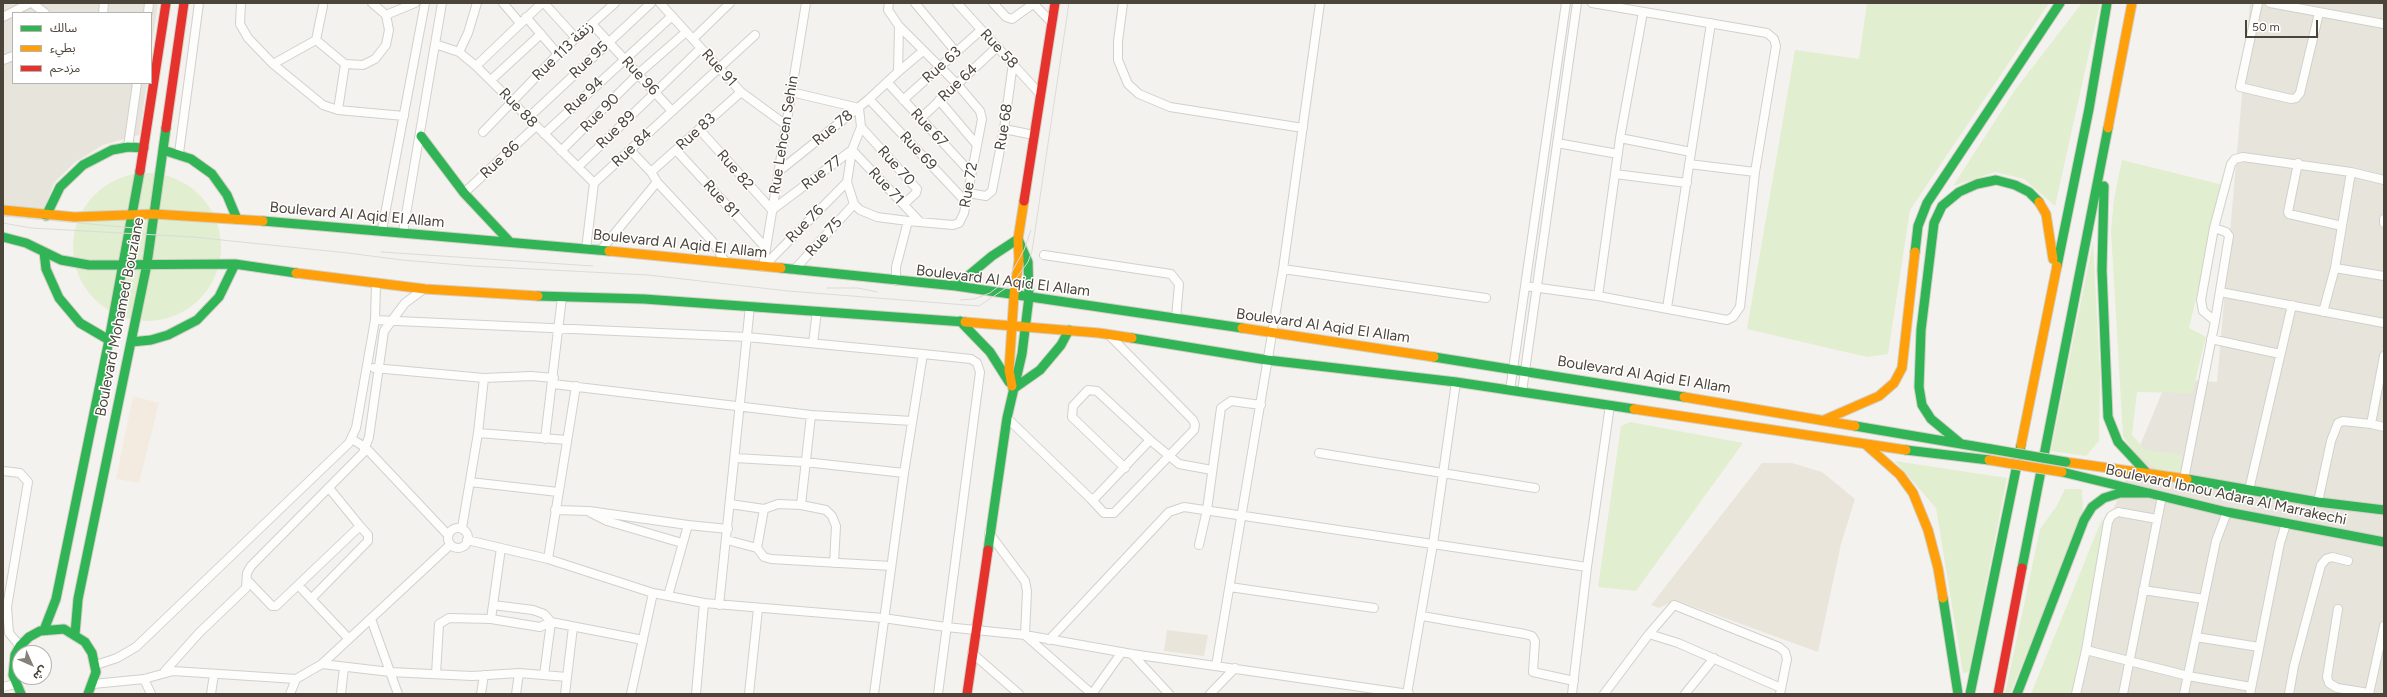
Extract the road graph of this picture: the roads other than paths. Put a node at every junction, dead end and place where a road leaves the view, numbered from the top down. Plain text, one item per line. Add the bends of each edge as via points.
1 (31, 3) edge
2 (166, 3) edge
3 (184, 3) edge
4 (199, 3) edge
5 (372, 3) edge
6 (415, 3) edge
7 (425, 3) edge
8 (442, 3) edge
9 (477, 3) edge
10 (503, 3) edge
11 (543, 3) edge
12 (615, 3) edge
13 (651, 3) edge
14 (660, 3) edge
15 (730, 3) edge
16 (806, 3) edge
17 (889, 3) edge
18 (915, 3) edge
19 (957, 3) edge
20 (993, 3) edge
21 (1033, 3) edge
22 (1055, 3) edge
23 (1123, 3) edge
24 (1320, 3) edge
25 (1566, 3) edge
26 (1577, 3) edge
27 (1592, 3) edge
28 (2060, 3) edge
29 (2107, 3) edge
30 (2132, 3) edge
31 (2258, 3) edge
32 (2270, 3) edge
33 (242, 4) edge
34 (324, 4) edge
35 (12, 12) edge
36 (13, 12) edge
37 (44, 12) edge
38 (1643, 12) junction
39 (2319, 13) junction
40 (386, 15) junction
41 (672, 16) junction
42 (3, 17) edge
43 (523, 20) junction
44 (1052, 23) junction
45 (1711, 23) junction
46 (592, 24) junction
47 (2384, 24) edge
48 (899, 26) junction
49 (981, 30) junction
50 (686, 32) junction
51 (541, 34) junction
52 (756, 35) dead end
53 (575, 37) junction
54 (693, 39) junction
55 (316, 40) junction
56 (609, 42) junction
57 (435, 44) junction
58 (997, 46) junction
59 (701, 48) junction
60 (923, 51) junction
61 (459, 52) junction
62 (956, 52) junction
63 (558, 54) junction
64 (624, 59) junction
65 (1013, 63) junction
66 (272, 64) junction
67 (344, 64) junction
68 (476, 66) junction
69 (719, 68) junction
70 (939, 68) junction
71 (898, 72) junction
72 (638, 74) junction
73 (491, 80) junction
74 (887, 82) junction
75 (137, 84) edge
76 (957, 84) junction
77 (655, 92) junction
78 (741, 92) junction
79 (791, 92) junction
80 (1041, 95) junction
81 (869, 99) junction
82 (903, 100) junction
83 (939, 100) junction
84 (513, 101) junction
85 (859, 108) junction
86 (338, 110) junction
87 (672, 111) junction
88 (404, 116) junction
89 (528, 118) junction
90 (2110, 118) junction
91 (920, 119) junction
92 (786, 125) junction
93 (536, 126) junction
94 (861, 127) junction
95 (1303, 128) junction
96 (699, 129) junction
97 (1004, 130) junction
98 (483, 132) dead end
99 (544, 134) junction
100 (1034, 135) junction
101 (421, 136) junction
102 (1620, 138) junction
103 (1557, 143) junction
104 (977, 145) junction
105 (128, 147) junction
106 (144, 148) junction
107 (163, 150) junction
108 (630, 150) junction
109 (676, 150) junction
110 (852, 150) junction
111 (561, 151) junction
112 (1691, 152) junction
113 (179, 153) junction
114 (1618, 154) junction
115 (2298, 163) junction
116 (1689, 164) junction
117 (578, 167) junction
118 (651, 172) junction
119 (778, 172) junction
120 (1755, 172) junction
121 (2351, 172) junction
122 (971, 173) junction
123 (1615, 174) junction
124 (2384, 180) edge
125 (847, 182) junction
126 (594, 183) junction
127 (1686, 183) junction
128 (656, 184) junction
129 (464, 193) junction
130 (968, 193) junction
131 (966, 202) junction
132 (854, 204) junction
133 (904, 204) junction
134 (3, 210) edge
135 (772, 210) junction
136 (131, 214) junction
137 (154, 214) junction
138 (46, 216) junction
139 (237, 219) junction
140 (2384, 219) edge
141 (908, 221) junction
142 (920, 222) junction
143 (2384, 224) edge
144 (2342, 226) junction
145 (2214, 228) junction
146 (382, 230) junction
147 (403, 232) junction
148 (3, 237) edge
149 (1018, 239) junction
150 (510, 242) junction
151 (766, 248) junction
152 (586, 249) junction
153 (601, 250) junction
154 (44, 252) junction
155 (1044, 255) dead end
156 (726, 262) junction
157 (121, 264) junction
158 (147, 264) junction
159 (235, 264) junction
160 (763, 267) junction
161 (2335, 268) junction
162 (1283, 269) junction
163 (794, 270) junction
164 (2055, 271) junction
165 (2384, 276) edge
166 (896, 281) junction
167 (376, 284) junction
168 (956, 286) junction
169 (1525, 286) junction
170 (1537, 287) junction
171 (426, 289) junction
172 (2220, 292) junction
173 (1014, 295) junction
174 (1598, 296) junction
175 (562, 297) junction
176 (1029, 297) junction
177 (1486, 298) dead end
178 (2292, 305) junction
179 (750, 306) junction
180 (1667, 308) junction
181 (817, 311) junction
182 (2323, 312) junction
183 (1176, 318) junction
184 (375, 320) junction
185 (960, 321) junction
186 (2215, 321) junction
187 (389, 322) junction
188 (2384, 323) edge
189 (1013, 326) junction
190 (1026, 326) junction
191 (559, 329) junction
192 (1069, 330) junction
193 (1272, 334) junction
194 (1108, 335) junction
195 (747, 337) junction
196 (109, 340) junction
197 (2211, 340) junction
198 (131, 342) junction
199 (813, 343) junction
200 (923, 354) junction
201 (2280, 354) junction
202 (2384, 356) edge
203 (1267, 360) junction
204 (367, 367) junction
205 (377, 368) junction
206 (1513, 368) junction
207 (1525, 370) junction
208 (484, 378) junction
209 (554, 381) junction
210 (1456, 382) junction
211 (576, 386) junction
212 (1013, 389) junction
213 (1510, 390) junction
214 (1522, 392) junction
215 (1261, 405) junction
216 (1610, 405) junction
217 (740, 408) junction
218 (811, 415) junction
219 (1007, 418) junction
220 (1824, 420) junction
221 (912, 421) junction
222 (2371, 424) junction
223 (2384, 427) edge
224 (478, 433) junction
225 (352, 439) junction
226 (545, 439) junction
227 (566, 440) junction
228 (1150, 440) junction
229 (1960, 443) junction
230 (1866, 444) junction
231 (366, 448) junction
232 (1991, 449) joint
233 (1319, 453) dead end
234 (1168, 457) junction
235 (735, 458) junction
236 (806, 462) junction
237 (1125, 468) junction
238 (1212, 470) junction
239 (3, 471) edge
240 (1443, 472) junction
241 (2146, 472) junction
242 (904, 473) junction
243 (2184, 480) junction
244 (470, 482) junction
245 (329, 488) junction
246 (1536, 488) dead end
247 (2249, 490) junction
248 (558, 492) junction
249 (2149, 493) junction
250 (2162, 496) junction
251 (1091, 500) junction
252 (2318, 502) junction
253 (730, 504) junction
254 (801, 504) junction
255 (764, 509) junction
256 (555, 510) junction
257 (1207, 510) junction
258 (2384, 510) edge
259 (588, 511) junction
260 (2226, 512) junction
261 (1242, 516) junction
262 (2157, 519) junction
263 (2286, 524) junction
264 (688, 525) junction
265 (360, 526) junction
266 (462, 528) junction
267 (728, 529) junction
268 (989, 533) junction
269 (448, 535) junction
270 (467, 540) junction
271 (727, 540) junction
272 (2384, 542) edge
273 (682, 543) junction
274 (450, 544) junction
275 (1433, 544) junction
276 (1199, 545) dead end
277 (501, 548) junction
278 (757, 548) junction
279 (548, 559) junction
280 (2348, 560) dead end
281 (834, 563) junction
282 (891, 566) junction
283 (1587, 567) junction
284 (3, 576) edge
285 (12, 577) junction
286 (248, 582) junction
287 (299, 586) junction
288 (1230, 587) junction
289 (2143, 590) junction
290 (653, 592) junction
291 (668, 596) junction
292 (312, 599) junction
293 (2204, 599) junction
294 (704, 604) junction
295 (493, 605) junction
296 (719, 605) junction
297 (1374, 608) dead end
298 (758, 609) junction
299 (2338, 609) dead end
300 (1422, 616) junction
301 (883, 618) junction
302 (371, 619) junction
303 (491, 619) junction
304 (551, 622) junction
305 (2384, 626) edge
306 (573, 627) junction
307 (946, 627) junction
308 (44, 630) junction
309 (976, 630) junction
310 (75, 634) junction
311 (1649, 634) junction
312 (1025, 635) junction
313 (2196, 637) junction
314 (349, 639) junction
315 (643, 640) junction
316 (1049, 640) junction
317 (19, 645) edge
318 (21, 645) edge
319 (2259, 647) junction
320 (2086, 650) junction
321 (1122, 652) junction
322 (972, 653) junction
323 (1132, 654) junction
324 (1714, 658) junction
325 (2129, 660) junction
326 (322, 664) junction
327 (96, 665) junction
328 (1216, 666) junction
329 (344, 667) junction
330 (1235, 668) junction
331 (165, 671) junction
332 (390, 672) junction
333 (519, 673) junction
334 (214, 674) junction
335 (436, 674) junction
336 (484, 675) junction
337 (544, 675) junction
338 (2188, 676) junction
339 (567, 677) junction
340 (144, 679) junction
341 (296, 679) junction
342 (1574, 681) junction
343 (94, 684) junction
344 (16, 685) edge
345 (2250, 690) edge
346 (1781, 691) edge
347 (2369, 693) edge
348 (21, 694) edge
349 (88, 694) edge
350 (151, 694) edge
351 (211, 694) edge
352 (290, 694) edge
353 (341, 694) edge
354 (398, 694) edge
355 (482, 694) edge
356 (516, 694) edge
357 (565, 694) edge
358 (631, 694) edge
359 (696, 694) edge
360 (749, 694) edge
361 (874, 694) edge
362 (938, 694) edge
363 (967, 694) edge
364 (1019, 694) edge
365 (1092, 694) edge
366 (1169, 694) edge
367 (1210, 694) edge
368 (1408, 694) edge
369 (1572, 694) edge
370 (1604, 694) edge
371 (1685, 694) edge
372 (1958, 694) edge
373 (1970, 694) edge
374 (1998, 694) edge
375 (2017, 694) edge
376 (2076, 694) edge
377 (2123, 694) edge
378 (2184, 694) edge
379 (2289, 694) edge

1 - 36 street
1 - 37 street
2 - 106 main road, Boulevard Mohamed Bouziane
3 - 107 main road, Boulevard Mohamed Bouziane
4 - 113 street
5 - 40 street
6 - 40 street
7 - 88 street
8 - 57 street
9 - 61 street via 468,34
10 - 43 street
11 - 43 street
11 - 53 street
12 - 46 street, Rue 113 زنقة
13 - 56 street, Rue 95
14 - 41 street, Rue 91
15 - 54 street
16 - 79 street, Rue Lehcen Sehin
17 - 48 street via 888,10
18 - 62 street
19 - 49 street, Rue 58
20 - 21 street via 1012,20
21 - 44 street
22 - 44 main road
23 - 95 street via 1118,60 1128,84 1139,94 1170,108
24 - 95 street
25 - 169 street
26 - 103 street
27 - 38 street
28 - 220 main road via 1927,203 1918,226 1902,368 1894,383 1879,396
29 - 164 main road via 2089,109
30 - 90 main road
31 - 39 street via 2240,86 2291,99 2300,93
32 - 39 street
33 - 66 street via 240,24
34 - 55 street
35 - 42 street
38 - 45 street
38 - 102 street
39 - 47 street
40 - 67 street via 388,39 380,54 363,65
41 - 50 street, Rue 91
41 - 64 street, Rue 94
43 - 51 street
43 - 68 street
44 - 80 main road
45 - 112 street
45 - 120 street via 1767,33 1774,39 1776,46
46 - 53 street, Rue 113 زنقة
46 - 56 street, Rue 96
48 - 60 street
48 - 71 street
49 - 58 street, Rue 58
49 - 62 street, Rue 63
50 - 54 street, Rue 91
50 - 72 street, Rue 90
51 - 63 street
51 - 73 street
52 - 69 street, Rue 84
53 - 63 street, Rue 113 زنقة
54 - 59 street, Rue 91
55 - 66 street
55 - 67 street
56 - 64 street, Rue 96
56 - 89 street, Rue 95
57 - 61 street, Rue 88
57 - 101 street
58 - 65 street, Rue 58
58 - 76 street, Rue 64
59 - 69 street, Rue 91
59 - 77 street, Rue 89
60 - 70 street
60 - 71 street, Rue 78
61 - 68 street, Rue 88
62 - 70 street, Rue 63
63 - 84 street, Rue 113 زنقة
64 - 72 street, Rue 96
64 - 99 street, Rue 94
65 - 80 street, Rue 58
65 - 97 street, Rue 68
66 - 86 street via 323,104
67 - 86 street
68 - 73 street, Rue 88
69 - 78 street, Rue 91
69 - 87 street, Rue 84
70 - 76 street
70 - 82 street, Rue 63
71 - 74 street, Rue 78
72 - 77 street, Rue 96
72 - 111 street, Rue 90
73 - 84 street, Rue 88
74 - 81 street, Rue 78
74 - 82 street, Rue 67
75 - 105 street
76 - 83 street, Rue 64
76 - 104 street, Rue 72 via 977,105 982,119
77 - 87 street, Rue 96
77 - 117 street, Rue 89
78 - 92 street, Rue 91
78 - 96 street, Rue 83
79 - 85 street
79 - 92 street, Rue Lehcen Sehin
80 - 100 main road
81 - 85 street, Rue 78
81 - 131 street, Rue 69
82 - 91 street, Rue 67
83 - 91 street, Rue 64
83 - 104 street
84 - 89 street, Rue 88
84 - 98 street, Rue 113 زنقة
85 - 94 street
85 - 119 street, Rue 78
86 - 88 street
87 - 108 street, Rue 84
88 - 146 street
89 - 93 street, Rue 88
90 - 241 main road via 2103,193 2102,263 2108,417 2118,442
90 - 374 main road
91 - 122 street, Rue 67
92 - 119 street, Rue Lehcen Sehin
93 - 99 street, Rue 88
93 - 129 street, Rue 86
94 - 110 street
94 - 133 street, Rue 70 via 916,189 916,193
95 - 162 street
96 - 109 street, Rue 83
96 - 135 street, Rue 82
97 - 100 street
97 - 130 street, Rue 68 via 992,191 986,196
99 - 111 street, Rue 88
100 - 149 main road
101 - 129 main road
101 - 147 street
102 - 112 street
102 - 114 street
103 - 114 street
103 - 170 street
104 - 122 street, Rue 72
105 - 106 main road
105 - 138 main road via 97,156 75,171 60,187
106 - 136 main road, Boulevard Mohamed Bouziane
107 - 113 main road
107 - 137 main road, Boulevard Mohamed Bouziane
108 - 118 street
108 - 126 street, Rue 84
109 - 118 street, Rue 83
109 - 151 street, Rue 81
110 - 125 street
110 - 133 street, Rue 71
110 - 135 street, Rue 77
111 - 117 street, Rue 88
112 - 116 street
113 - 139 main road via 212,174 227,195
114 - 123 street
115 - 121 street
115 - 144 street via 2289,214
115 - 145 street via 2243,157 2235,159 2228,171
116 - 120 street
116 - 127 street
117 - 126 street, Rue 88
118 - 128 street
119 - 135 street, Rue Lehcen Sehin
120 - 180 street via 1737,313 1727,320
121 - 124 street
121 - 144 street
122 - 130 street, Rue 72
123 - 127 street
123 - 174 street
125 - 132 street
125 - 160 street, Rue 76
126 - 152 street
127 - 180 street
128 - 153 street
128 - 156 street via 712,241
129 - 150 main road
130 - 131 street, Rue 72
131 - 142 street, Rue 72 via 959,223 954,225
132 - 141 street, Rue 72 via 867,214
132 - 163 street, Rue 75
133 - 142 street, Rue 71
134 - 138 main road, Boulevard Al Aqid El Allam
135 - 151 street, Rue Lehcen Sehin
136 - 137 main road, Boulevard Al Aqid El Allam
136 - 138 main road, Boulevard Al Aqid El Allam
136 - 157 main road, Boulevard Mohamed Bouziane
137 - 139 main road, Boulevard Al Aqid El Allam
137 - 158 main road, Boulevard Mohamed Bouziane
139 - 146 main road, Boulevard Al Aqid El Allam
140 - 143 street
141 - 142 street, Rue 72
141 - 166 street via 896,267
144 - 161 street
145 - 172 street via 2226,232 2229,236
145 - 186 street via 2202,300 2203,311
146 - 147 main road, Boulevard Al Aqid El Allam
147 - 150 main road, Boulevard Al Aqid El Allam
148 - 154 main road via 20,240
149 - 168 main road via 986,260
149 - 173 main road via 1019,260
149 - 176 main road via 1028,262
150 - 152 main road, Boulevard Al Aqid El Allam
151 - 160 street, Rue Lehcen Sehin
152 - 153 main road, Boulevard Al Aqid El Allam
153 - 156 main road, Boulevard Al Aqid El Allam
154 - 157 main road via 80,264
154 - 196 main road via 46,269 59,298 80,323
155 - 183 street via 1171,274 1179,284
156 - 160 main road, Boulevard Al Aqid El Allam
157 - 158 main road
157 - 196 main road, Boulevard Mohamed Bouziane
158 - 159 main road
158 - 198 main road, Boulevard Mohamed Bouziane
159 - 167 main road
159 - 198 main road via 219,298 197,320 168,335
160 - 163 main road, Boulevard Al Aqid El Allam
161 - 165 street
161 - 182 street
162 - 177 street
162 - 193 street
163 - 166 main road, Boulevard Al Aqid El Allam
164 - 229 main road via 2046,214 2029,192 1996,180 1958,192 1942,206 1934,223 1921,330 1919,387 1922,405 1931,419
164 - 373 main road
166 - 168 main road, Boulevard Al Aqid El Allam
167 - 171 main road
167 - 184 street
168 - 173 main road, Boulevard Al Aqid El Allam
169 - 170 street
169 - 206 street
170 - 174 street
170 - 207 street
171 - 175 main road
171 - 187 street via 405,303
172 - 178 street
172 - 186 street
173 - 176 main road, Boulevard Al Aqid El Allam
173 - 189 main road
174 - 180 street
175 - 179 main road
175 - 191 street
176 - 183 main road, Boulevard Al Aqid El Allam
176 - 190 main road
178 - 182 street
178 - 201 street
179 - 181 main road
179 - 195 street
181 - 185 main road
181 - 199 street
182 - 188 street
183 - 193 main road, Boulevard Al Aqid El Allam
184 - 187 street
184 - 204 street
185 - 189 main road
185 - 212 main road via 990,352
186 - 197 street
187 - 191 street
187 - 205 street via 382,340
189 - 190 main road
189 - 212 main road via 1009,370
190 - 192 main road
190 - 212 main road
191 - 195 street
191 - 209 street
192 - 194 main road
192 - 212 main road via 1058,349 1040,370
193 - 203 street
193 - 206 main road, Boulevard Al Aqid El Allam
194 - 203 main road
194 - 234 street via 1193,420 1194,430
195 - 199 street
195 - 217 street
196 - 308 main road, Boulevard Mohamed Bouziane via 56,599
197 - 201 street
197 - 243 street
198 - 310 main road, Boulevard Mohamed Bouziane via 77,604
199 - 200 street
200 - 221 street
200 - 307 street via 971,359 977,363 980,372
201 - 247 street
202 - 222 street
203 - 210 main road
203 - 215 street
204 - 205 street
204 - 225 street
205 - 208 street
205 - 231 street
206 - 207 main road, Boulevard Al Aqid El Allam
206 - 213 street
207 - 214 street
207 - 220 main road, Boulevard Al Aqid El Allam
208 - 209 street via 531,376
208 - 224 street
209 - 211 street
209 - 226 street
210 - 213 main road
210 - 240 street
211 - 217 street
211 - 227 street
212 - 219 main road
213 - 214 main road
214 - 216 main road
215 - 238 street via 1231,402 1221,408
215 - 261 street
216 - 230 main road
216 - 283 street
217 - 218 street
217 - 235 street
218 - 221 street
218 - 236 street
219 - 251 street
219 - 268 main road
220 - 229 main road, Boulevard Al Aqid El Allam
221 - 242 street
222 - 223 street
222 - 252 street via 2343,421 2338,423 2331,441
224 - 226 street
224 - 244 street
225 - 231 street
225 - 327 street via 136,647 118,658
226 - 227 street
227 - 248 street
228 - 234 street
228 - 237 street
228 - 237 street via 1097,391 1088,390 1073,406 1072,417
229 - 232 main road, Boulevard Al Aqid El Allam
230 - 249 main road, Boulevard Ibnou Adara Al Marrakechi, bridge via 2062,472
230 - 372 main road via 1900,475 1913,494 1928,530 1938,568
231 - 245 street
231 - 269 street
232 - 241 main road, Boulevard Ibnou Adara Al Marrakechi, bridge
233 - 240 street
234 - 238 street via 1187,467
234 - 251 street via 1114,513 1104,513
235 - 236 street
235 - 253 street
236 - 242 street
236 - 254 street
237 - 251 street
238 - 257 street
239 - 285 street via 20,473 28,482
240 - 246 street
240 - 275 street
241 - 243 main road, Boulevard Ibnou Adara Al Marrakechi
242 - 282 street
243 - 247 main road, Boulevard Ibnou Adara Al Marrakechi
244 - 248 street
244 - 266 street
245 - 265 street
245 - 286 street via 251,566 247,574
247 - 252 main road, Boulevard Ibnou Adara Al Marrakechi
248 - 256 street
249 - 250 main road, Boulevard Ibnou Adara Al Marrakechi
249 - 375 main road via 2120,493 2104,498 2092,507 2084,520
250 - 260 main road, Boulevard Ibnou Adara Al Marrakechi
250 - 262 street
252 - 258 main road, Boulevard Ibnou Adara Al Marrakechi
253 - 255 street
253 - 267 street
254 - 255 street via 778,504
254 - 281 street via 826,510 832,516 836,526
255 - 278 street
256 - 259 street
256 - 279 street
257 - 261 street
257 - 276 street
257 - 316 street via 1184,507 1168,512
259 - 264 street
259 - 273 street via 607,521
260 - 263 main road, Boulevard Ibnou Adara Al Marrakechi
260 - 293 street via 2216,541
261 - 275 street
261 - 288 street
262 - 289 street
262 - 320 street via 2118,512 2111,516
263 - 272 main road, Boulevard Ibnou Adara Al Marrakechi
263 - 319 street
264 - 267 street
264 - 273 street
265 - 287 street
265 - 292 street via 368,535 368,542
266 - 269 street via 453,528
266 - 270 street via 467,533
267 - 271 street
268 - 309 main road
268 - 312 street via 1025,581
269 - 274 street
270 - 274 street via 460,547
270 - 277 street
271 - 278 street
271 - 296 street
273 - 291 street
274 - 302 street
275 - 283 street
275 - 300 street
277 - 279 street
277 - 295 street
278 - 281 street via 764,557 771,559
279 - 290 street
280 - 379 street via 2326,559 2321,565
281 - 282 street
282 - 301 street
283 - 342 street
284 - 285 street
285 - 317 street via 7,627 11,637
286 - 287 street via 274,607
286 - 331 street via 241,594 199,633
287 - 292 street
288 - 297 street
288 - 328 street
289 - 293 street
289 - 325 street
290 - 291 street
290 - 315 street
291 - 294 street
292 - 314 street
293 - 313 street
294 - 296 street
294 - 359 street
295 - 303 street
295 - 304 street via 539,611
296 - 298 street
298 - 301 street
298 - 360 street
299 - 347 street via 2328,683 2337,688
300 - 342 street via 1532,636 1535,641 1533,672
300 - 368 street
301 - 307 street
301 - 361 street
302 - 314 street
302 - 332 street
303 - 304 street via 540,627
303 - 335 street via 443,620 439,624
304 - 306 street
304 - 337 street
305 - 347 street
306 - 315 street
306 - 339 street
307 - 309 street
307 - 362 street
308 - 310 main road via 64,629
308 - 318 main road via 29,637
309 - 312 street
309 - 322 main road
310 - 327 main road via 85,642
311 - 324 street
311 - 346 street via 1674,606 1779,647 1785,652 1787,659
311 - 370 street
312 - 316 street
312 - 365 street
313 - 319 street
313 - 338 street
314 - 326 street
315 - 358 street
316 - 321 street
319 - 345 street
320 - 325 street
320 - 376 street
321 - 323 street
321 - 365 street
322 - 363 main road
322 - 364 street
323 - 328 street
323 - 366 street
324 - 346 street
324 - 371 street
325 - 338 street
325 - 377 street
326 - 329 street
326 - 341 street
327 - 343 main road
328 - 330 street
329 - 332 street
329 - 353 street
330 - 367 street
330 - 368 street
331 - 334 street
331 - 340 street
332 - 335 street
332 - 354 street
333 - 336 street
333 - 337 street
333 - 356 street
334 - 341 street
334 - 351 street
335 - 336 street
336 - 355 street
337 - 339 street
338 - 345 street
338 - 378 street
339 - 357 street
340 - 343 street
340 - 350 street
341 - 352 street
342 - 369 street
343 - 349 main road
344 - 348 main road

